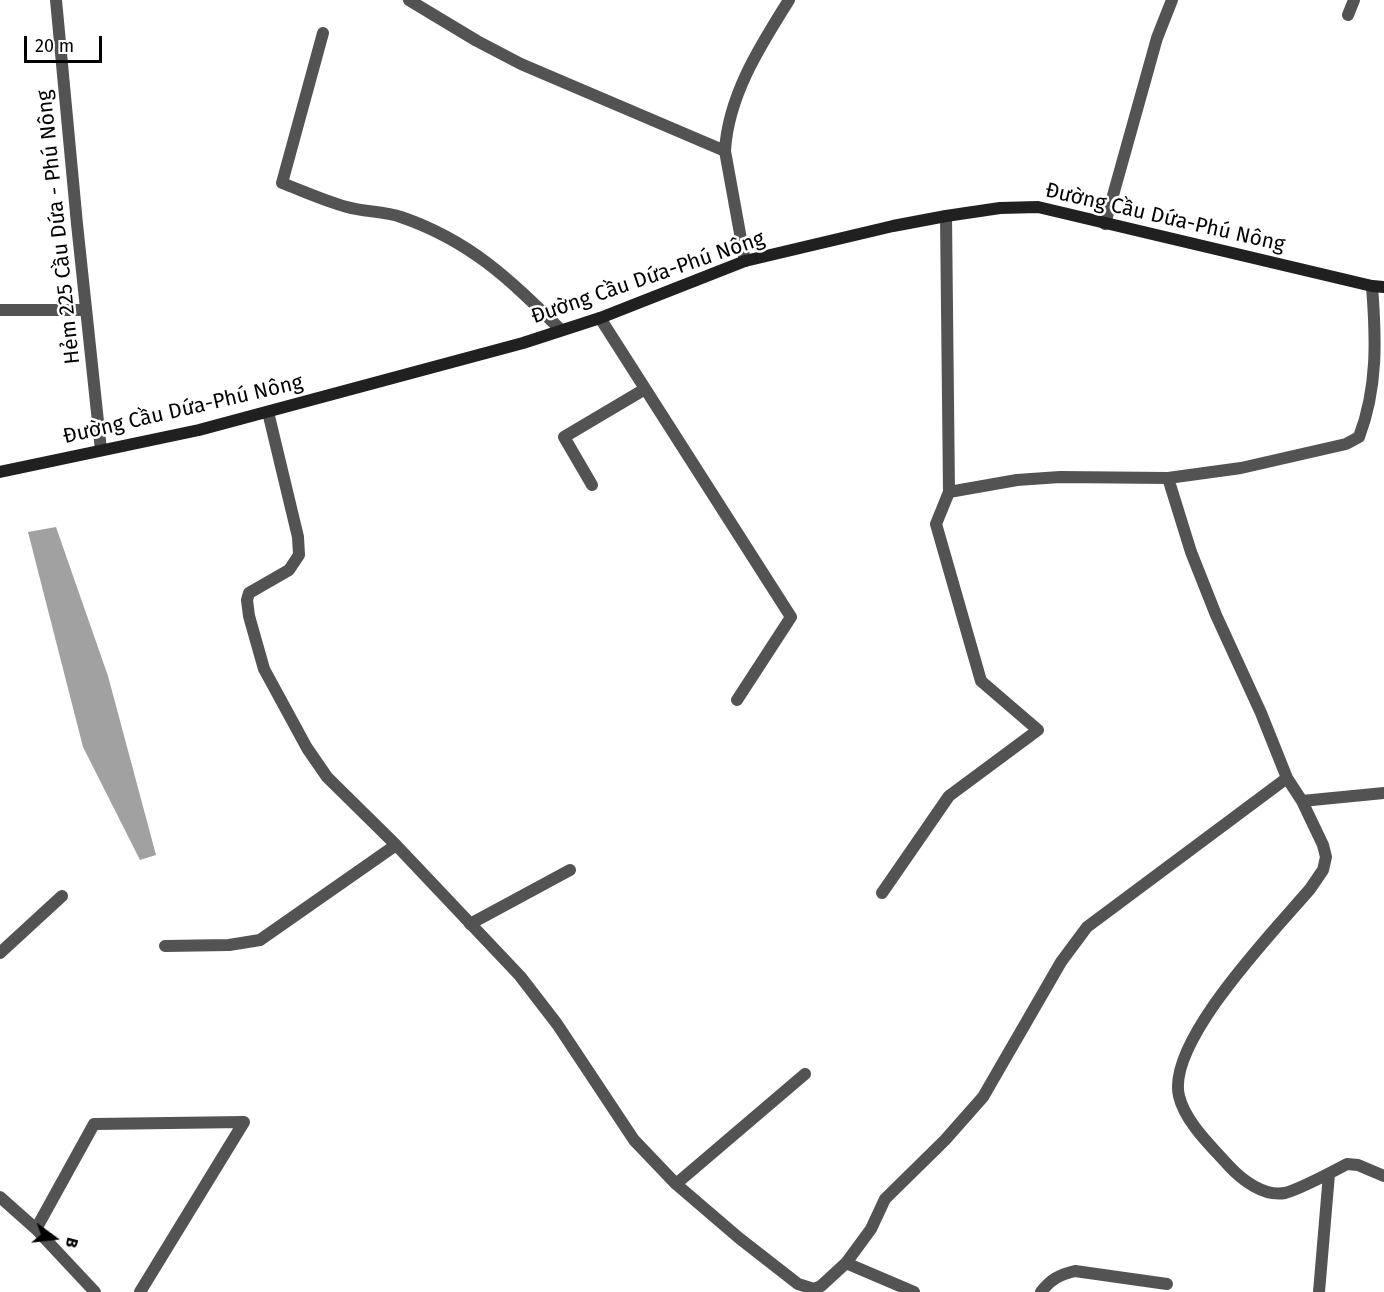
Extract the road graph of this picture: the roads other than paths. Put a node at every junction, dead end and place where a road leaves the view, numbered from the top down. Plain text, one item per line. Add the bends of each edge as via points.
1 (56, 0) edge
2 (409, 0) edge
3 (789, 0) edge
4 (1172, 0) edge
5 (1354, 0) edge
6 (1348, 15) dead end
7 (323, 33) dead end
8 (724, 151) junction
9 (946, 216) junction
10 (1106, 224) junction
11 (745, 261) junction
12 (1378, 286) edge
13 (0, 310) edge
14 (86, 310) junction
15 (600, 318) junction
16 (561, 330) junction
17 (645, 388) junction
18 (268, 412) junction
19 (100, 450) junction
20 (0, 472) edge
21 (1168, 478) junction
22 (592, 485) dead end
23 (949, 492) junction
24 (737, 700) dead end
25 (1287, 778) junction
26 (1384, 793) edge
27 (1302, 801) junction
28 (396, 845) junction
29 (570, 870) dead end
30 (882, 892) dead end
31 (62, 897) dead end
32 (470, 924) junction
33 (165, 946) dead end
34 (0, 953) edge
35 (805, 1074) dead end
36 (1329, 1174) junction
37 (1384, 1176) edge
38 (676, 1184) junction
39 (0, 1197) edge
40 (36, 1229) junction
41 (846, 1263) junction
42 (1167, 1284) dead end
43 (94, 1292) edge
44 (140, 1292) edge
45 (914, 1292) edge
46 (1041, 1292) edge
47 (1319, 1292) edge

1 - 14 street, Hẻm 225 Cầu Dứa - Phú Nông
2 - 8 street via 521,64
3 - 8 street via 748,69 728,123
4 - 10 street via 1153,49
5 - 6 street
7 - 16 street via 282,183 346,207 399,216 442,234 507,277
8 - 11 street
9 - 10 street, Đường Cầu Dứa-Phú Nông via 1038,207
9 - 11 street, Đường Cầu Dứa-Phú Nông
9 - 23 street
10 - 12 street, Đường Cầu Dứa-Phú Nông
11 - 15 street, Đường Cầu Dứa-Phú Nông
12 - 21 street via 1372,396 1359,437 1346,444 1241,468
13 - 14 street
14 - 19 street, Hẻm 225 Cầu Dứa - Phú Nông
15 - 16 street, Đường Cầu Dứa-Phú Nông
15 - 17 street
16 - 18 street, Đường Cầu Dứa-Phú Nông
17 - 22 street via 564,436
17 - 24 street via 791,617
18 - 19 street, Đường Cầu Dứa-Phú Nông
18 - 28 street via 299,555 289,570 249,592 249,616 264,669 327,777
19 - 20 street, Đường Cầu Dứa-Phú Nông
21 - 23 street via 1060,477
21 - 25 street via 1199,573
23 - 30 street via 936,524 981,681 1038,730 949,795
25 - 27 street
25 - 41 street via 1087,927 1061,962 983,1096 885,1199 871,1229
26 - 27 street
27 - 36 street via 1323,845 1323,870 1213,1005 1193,1037 1177,1080 1182,1105 1199,1133 1233,1171 1254,1186 1284,1193
28 - 32 street
28 - 33 street via 260,940 230,945
29 - 32 street
31 - 34 street
32 - 38 street via 528,986 634,1140
35 - 38 street
36 - 37 street via 1347,1164
36 - 47 street
38 - 41 street via 798,1284 814,1289 821,1286
39 - 40 street
40 - 43 street
40 - 44 street via 94,1124 244,1122
41 - 45 street
42 - 46 street via 1075,1271 1050,1280

